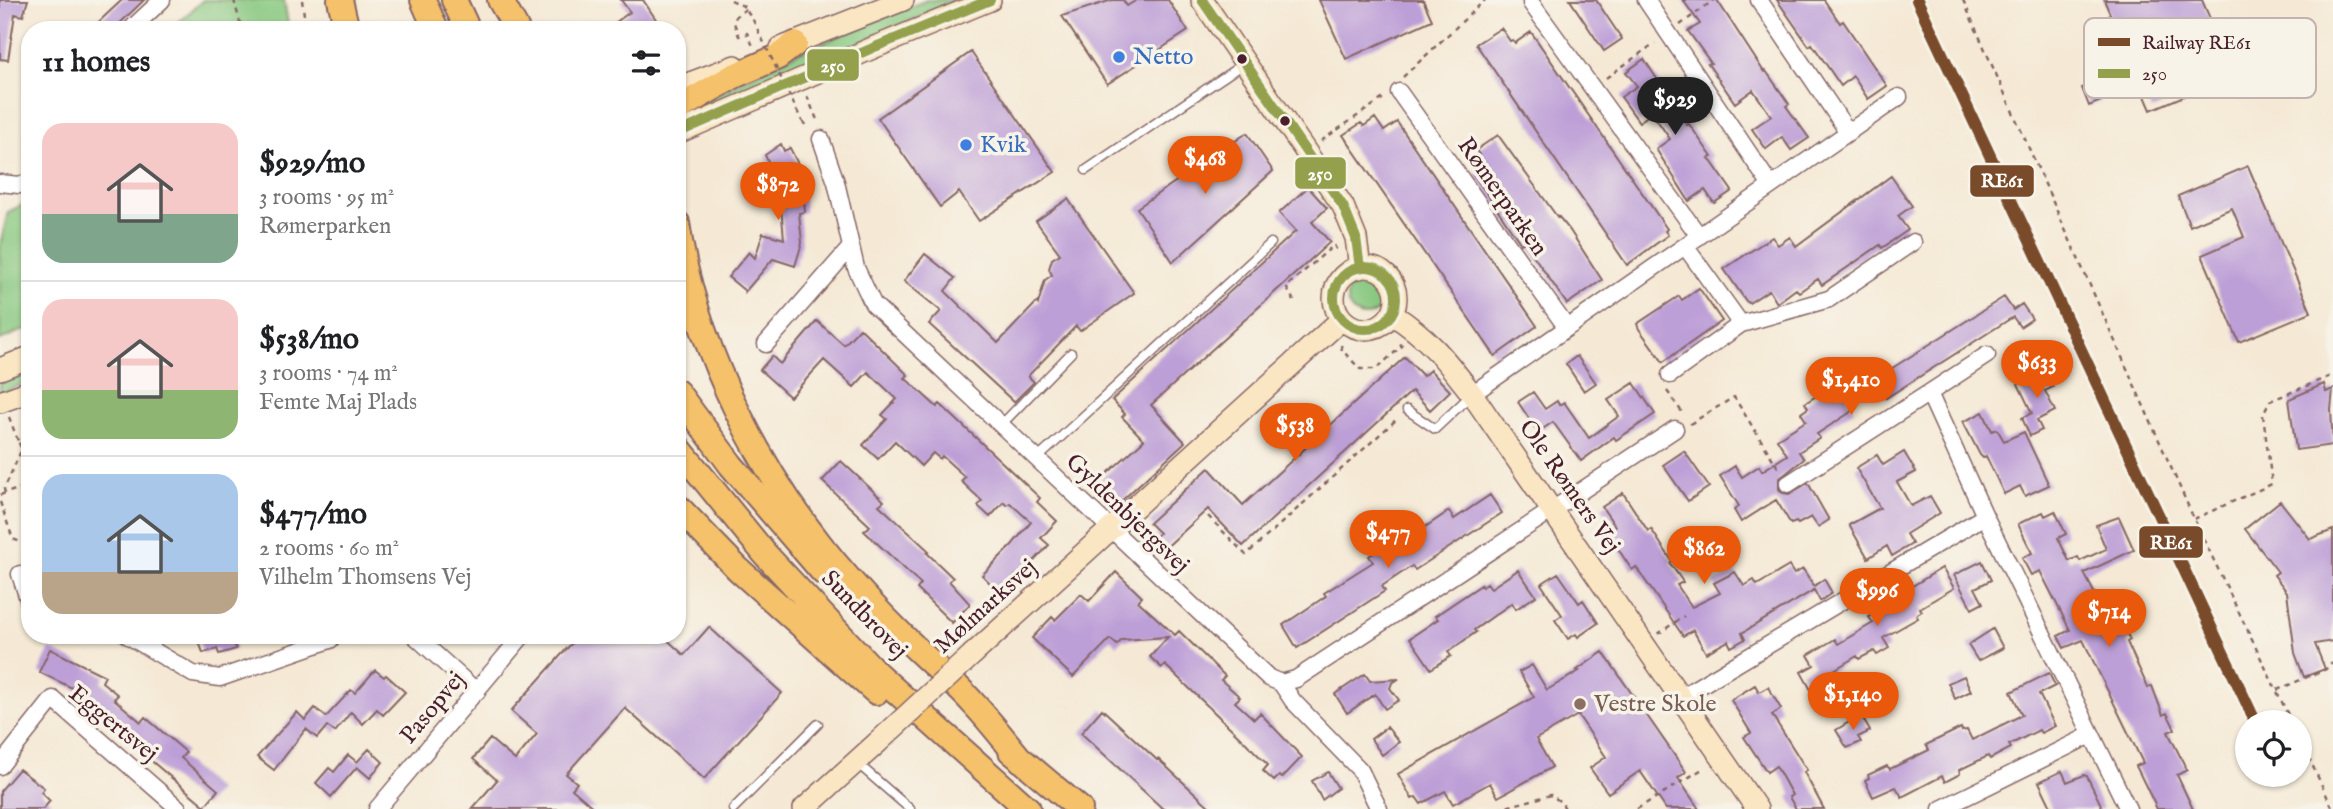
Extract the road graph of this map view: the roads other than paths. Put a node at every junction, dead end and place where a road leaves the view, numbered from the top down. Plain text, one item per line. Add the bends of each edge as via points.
1 (162, 0) edge
2 (340, 0) edge
3 (423, 0) edge
4 (454, 0) edge
5 (500, 0) edge
6 (903, 0) edge
7 (990, 0) edge
8 (1202, 0) edge
9 (1646, 0) edge
10 (1759, 0) edge
11 (1531, 3) dead end
12 (140, 21) edge
13 (345, 21) edge
14 (432, 21) edge
15 (464, 21) edge
16 (512, 21) edge
17 (795, 44) junction
18 (1245, 62) junction
19 (686, 85) edge
20 (1399, 92) dead end
21 (1899, 97) dead end
22 (686, 104) edge
23 (686, 129) edge
24 (1848, 132) junction
25 (821, 139) road end
26 (1086, 170) dead end
27 (0, 183) edge
28 (21, 184) edge
29 (1771, 186) junction
30 (1699, 236) junction
31 (1913, 242) dead end
32 (1271, 243) dead end
33 (1685, 246) junction
34 (851, 247) junction
35 (1360, 268) junction
36 (686, 273) edge
37 (1392, 314) junction
38 (1342, 319) junction
39 (1741, 324) junction
40 (1567, 328) junction
41 (766, 344) dead end
42 (1071, 353) dead end
43 (1987, 355) dead end
44 (21, 361) edge
45 (0, 369) edge
46 (1670, 375) road end
47 (1929, 393) junction
48 (21, 394) edge
49 (1472, 394) junction
50 (0, 402) edge
51 (686, 404) edge
52 (1407, 410) road end
53 (1001, 425) junction
54 (1682, 426) road end
55 (686, 457) edge
56 (1037, 459) junction
57 (1788, 484) road end
58 (1552, 509) junction
59 (686, 515) edge
60 (1985, 516) junction
61 (1111, 529) junction
62 (20, 574) dead end
63 (21, 577) edge
64 (142, 644) edge
65 (318, 644) edge
66 (424, 644) edge
67 (516, 644) edge
68 (1281, 683) junction
69 (477, 692) junction
70 (1681, 697) junction
71 (818, 724) dead end
72 (2091, 735) junction
73 (1021, 760) junction
74 (855, 761) junction
75 (0, 766) edge
76 (178, 808) edge
77 (377, 809) edge
78 (733, 809) edge
79 (804, 809) edge
80 (910, 809) edge
81 (1026, 809) edge
82 (1080, 809) edge
83 (1379, 809) edge
84 (1757, 809) edge
85 (1941, 809) edge
86 (2128, 809) edge

1 - 12 street
2 - 13 main road
3 - 14 main road
4 - 15 main road
5 - 16 main road
6 - 17 street
7 - 23 street
8 - 18 street
9 - 29 street
10 - 24 street
11 - 30 street
17 - 19 street
17 - 22 main road
18 - 26 lane
18 - 35 street via 1343,206 1356,238
20 - 40 street, Rømerparken
21 - 24 street
24 - 29 street
25 - 34 street, Gyldenbjergsvej
27 - 28 street
29 - 30 street
30 - 33 street
31 - 39 street via 1829,299
32 - 56 lane
33 - 39 street
33 - 40 street
34 - 41 street
34 - 53 street, Gyldenbjergsvej via 873,303
35 - 37 street via 1377,270 1391,281 1396,297
35 - 38 street via 1343,276 1335,292
36 - 73 main road via 702,329 745,423 802,520 849,579 972,702
37 - 38 street via 1368,329
37 - 49 street, Ole Rømers Vej via 1440,352
38 - 61 street, Mølmarksvej
39 - 46 street
40 - 49 street
42 - 53 lane
43 - 47 street
44 - 45 street
47 - 57 street
47 - 60 street
48 - 50 street
49 - 52 lane via 1435,429
49 - 58 street, Ole Rømers Vej
51 - 73 main road, Sundbrovej via 740,475 869,624
53 - 56 street, Gyldenbjergsvej
54 - 58 street
55 - 81 main road, Sundbrovej via 765,554 877,674
56 - 61 street, Gyldenbjergsvej
58 - 68 street via 1296,680
58 - 70 street, Ole Rømers Vej
59 - 81 main road via 827,651 961,765
60 - 70 street
60 - 72 street
61 - 68 street, Gyldenbjergsvej via 1269,678
61 - 74 street, Mølmarksvej, bridge
62 - 63 street
64 - 65 street via 193,674 219,678
66 - 69 street
67 - 69 street, Pasopvej
68 - 83 street, Gyldenbjergsvej via 1360,770
69 - 77 street, Pasopvej
70 - 84 street, Ole Rømers Vej
71 - 78 lane
72 - 85 street
72 - 86 street
73 - 82 main road, Sundbrovej
74 - 79 street, Mølmarksvej
74 - 80 lane
75 - 76 street, Eggertsvej via 52,699

